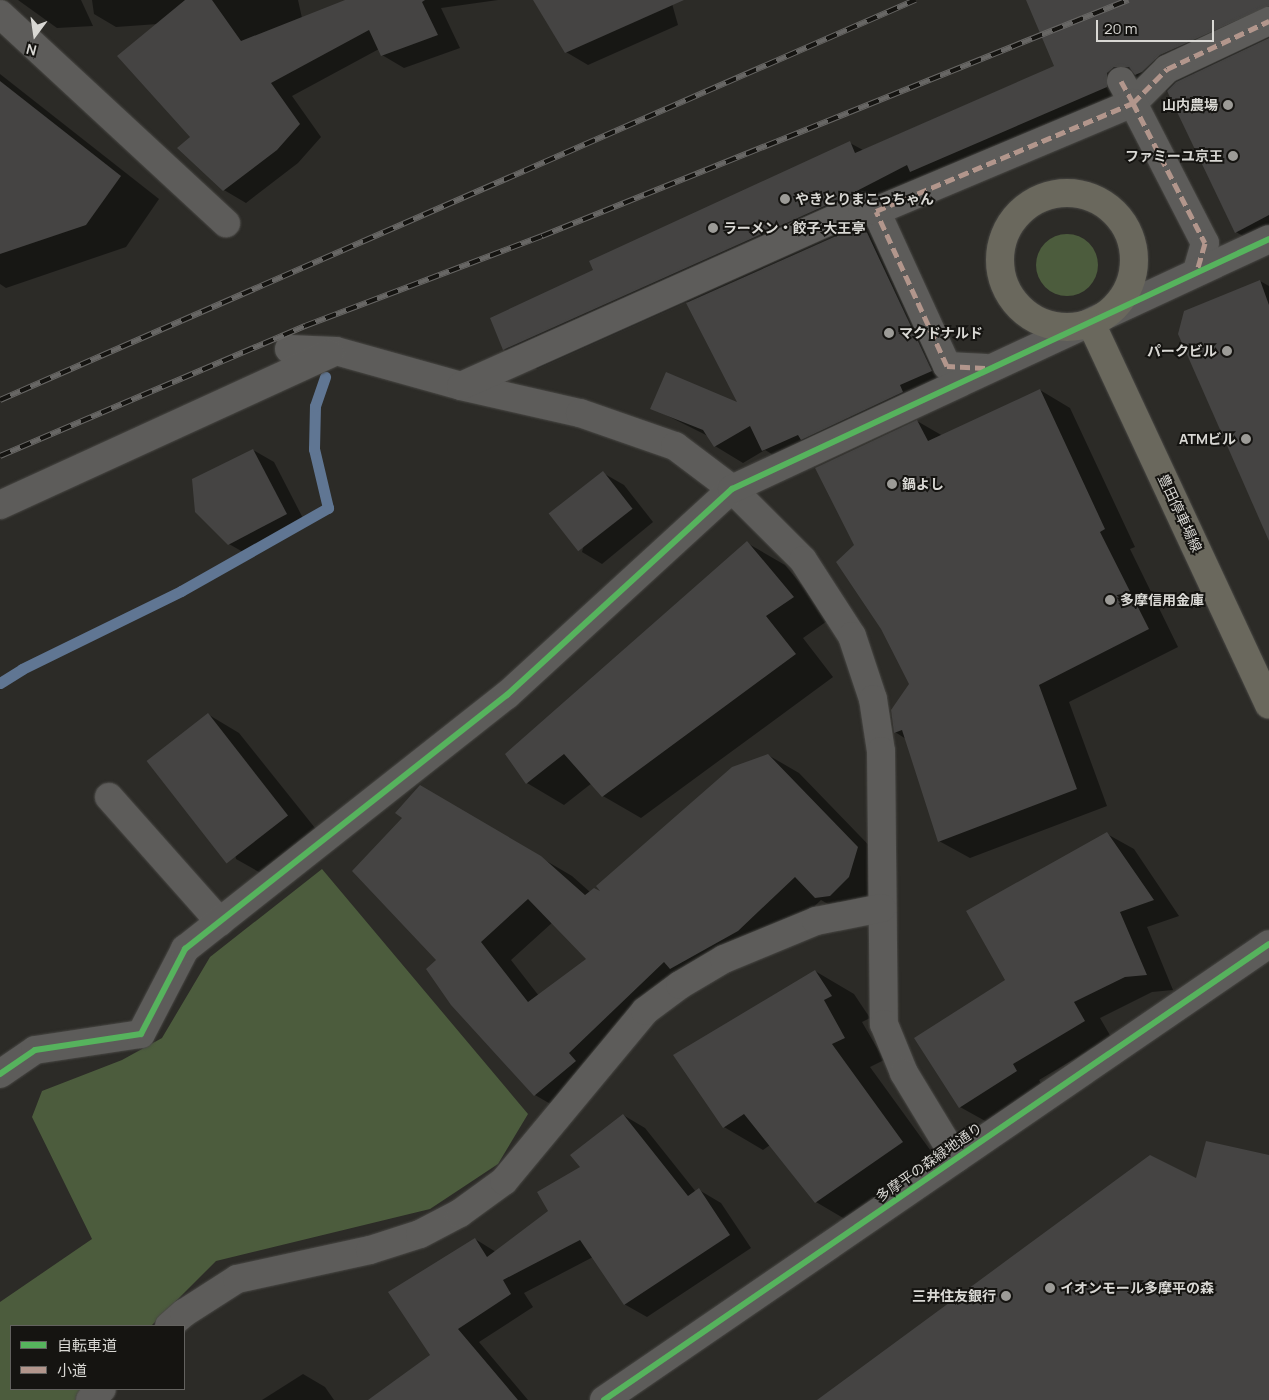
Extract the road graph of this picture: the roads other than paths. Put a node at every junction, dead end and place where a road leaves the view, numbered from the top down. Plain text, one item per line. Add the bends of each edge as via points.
1 (0, 14) edge
2 (1269, 21) edge
3 (1127, 92) junction
4 (876, 211) junction
5 (226, 223) dead end
6 (1269, 239) edge
7 (1197, 271) junction
8 (1090, 323) junction
9 (289, 350) dead end
10 (336, 351) junction
11 (987, 368) junction
12 (461, 386) junction
13 (732, 489) junction
14 (0, 505) edge
15 (1269, 704) edge
16 (110, 797) dead end
17 (882, 908) junction
18 (220, 922) junction
19 (1269, 944) edge
20 (0, 1074) edge
21 (956, 1159) junction
22 (170, 1325) edge
23 (101, 1390) edge
24 (90, 1400) edge
25 (604, 1400) edge

1 - 5 street
2 - 3 street
3 - 4 street
3 - 7 street via 1205,243
4 - 11 street via 947,366
4 - 12 street via 862,207
6 - 7 street
7 - 8 street
8 - 8 main road via 1075,327 1051,326 1024,312 1009,294 1000,254 1006,231 1024,208 1044,196 1076,193 1098,200 1121,219 1133,240 1134,274 1125,296 1109,314
8 - 11 street
8 - 15 main road, 豊田停車場線
9 - 10 street
10 - 12 street
10 - 14 street
11 - 13 street
12 - 13 street via 580,412 675,446
13 - 17 street via 803,560 852,636 873,699 881,751
13 - 18 street via 507,695
16 - 18 street
17 - 21 street via 884,1024 904,1072
17 - 22 street via 816,921 724,960 680,985 645,1011 504,1181 460,1214 420,1234 370,1250 237,1279
18 - 20 street via 185,949 140,1034 35,1050
19 - 21 street, 多摩平の森緑地通り
21 - 25 street, 多摩平の森緑地通り
23 - 24 street

